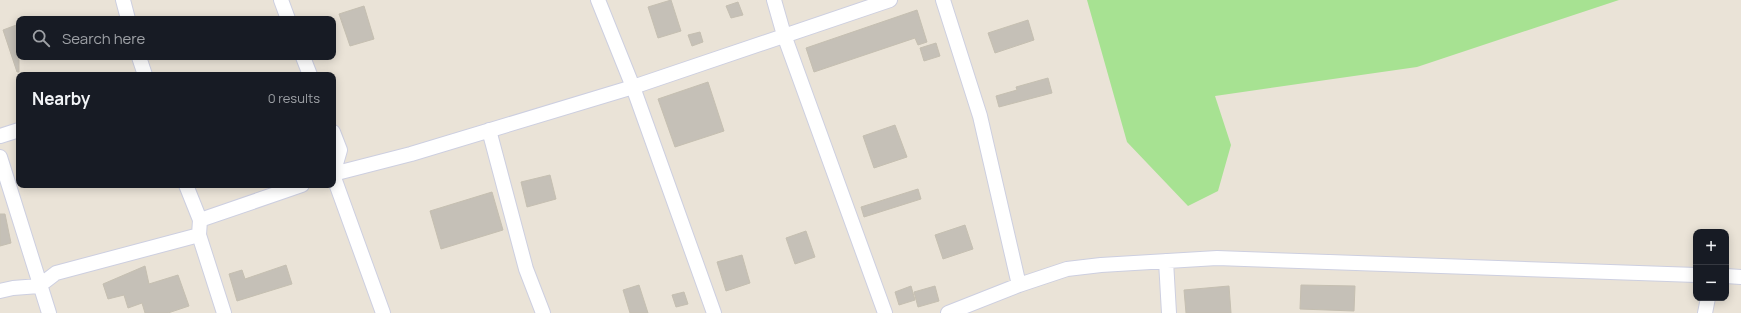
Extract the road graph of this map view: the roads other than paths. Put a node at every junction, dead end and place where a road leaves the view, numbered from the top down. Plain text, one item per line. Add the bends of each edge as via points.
1 (122, 0) edge
2 (280, 0) edge
3 (598, 0) edge
4 (774, 0) edge
5 (890, 0) edge
6 (943, 0) edge
7 (127, 16) edge
8 (287, 16) edge
9 (784, 36) junction
10 (140, 60) edge
11 (304, 60) edge
12 (144, 72) edge
13 (309, 72) edge
14 (633, 87) junction
15 (489, 130) junction
16 (16, 131) edge
17 (0, 136) edge
18 (336, 140) edge
19 (0, 157) edge
20 (336, 164) edge
21 (336, 173) edge
22 (336, 182) edge
23 (187, 188) edge
24 (293, 188) edge
25 (200, 220) junction
26 (199, 235) junction
27 (1166, 261) junction
28 (1693, 275) edge
29 (1729, 276) edge
30 (1741, 277) edge
31 (1019, 285) junction
32 (39, 286) junction
33 (0, 291) edge
34 (1707, 301) edge
35 (49, 313) edge
36 (224, 313) edge
37 (383, 313) edge
38 (543, 313) edge
39 (714, 313) edge
40 (885, 313) edge
41 (948, 313) edge
42 (1168, 313) edge
43 (1705, 313) edge

1 - 7 street
2 - 8 street
3 - 14 street
4 - 9 street
5 - 9 street
6 - 31 street via 980,116
9 - 14 street
9 - 40 street
10 - 12 street
11 - 13 street
14 - 15 street
14 - 39 street
15 - 21 street
15 - 38 street via 526,269
16 - 17 street
18 - 20 street via 340,150
19 - 32 street
22 - 37 street
23 - 25 street
24 - 25 street
25 - 26 street
26 - 32 street via 56,273
26 - 36 street
27 - 28 street via 1217,258
27 - 31 street via 1067,269
27 - 42 street
29 - 30 street
31 - 41 street
32 - 33 street
32 - 35 street
34 - 43 street

